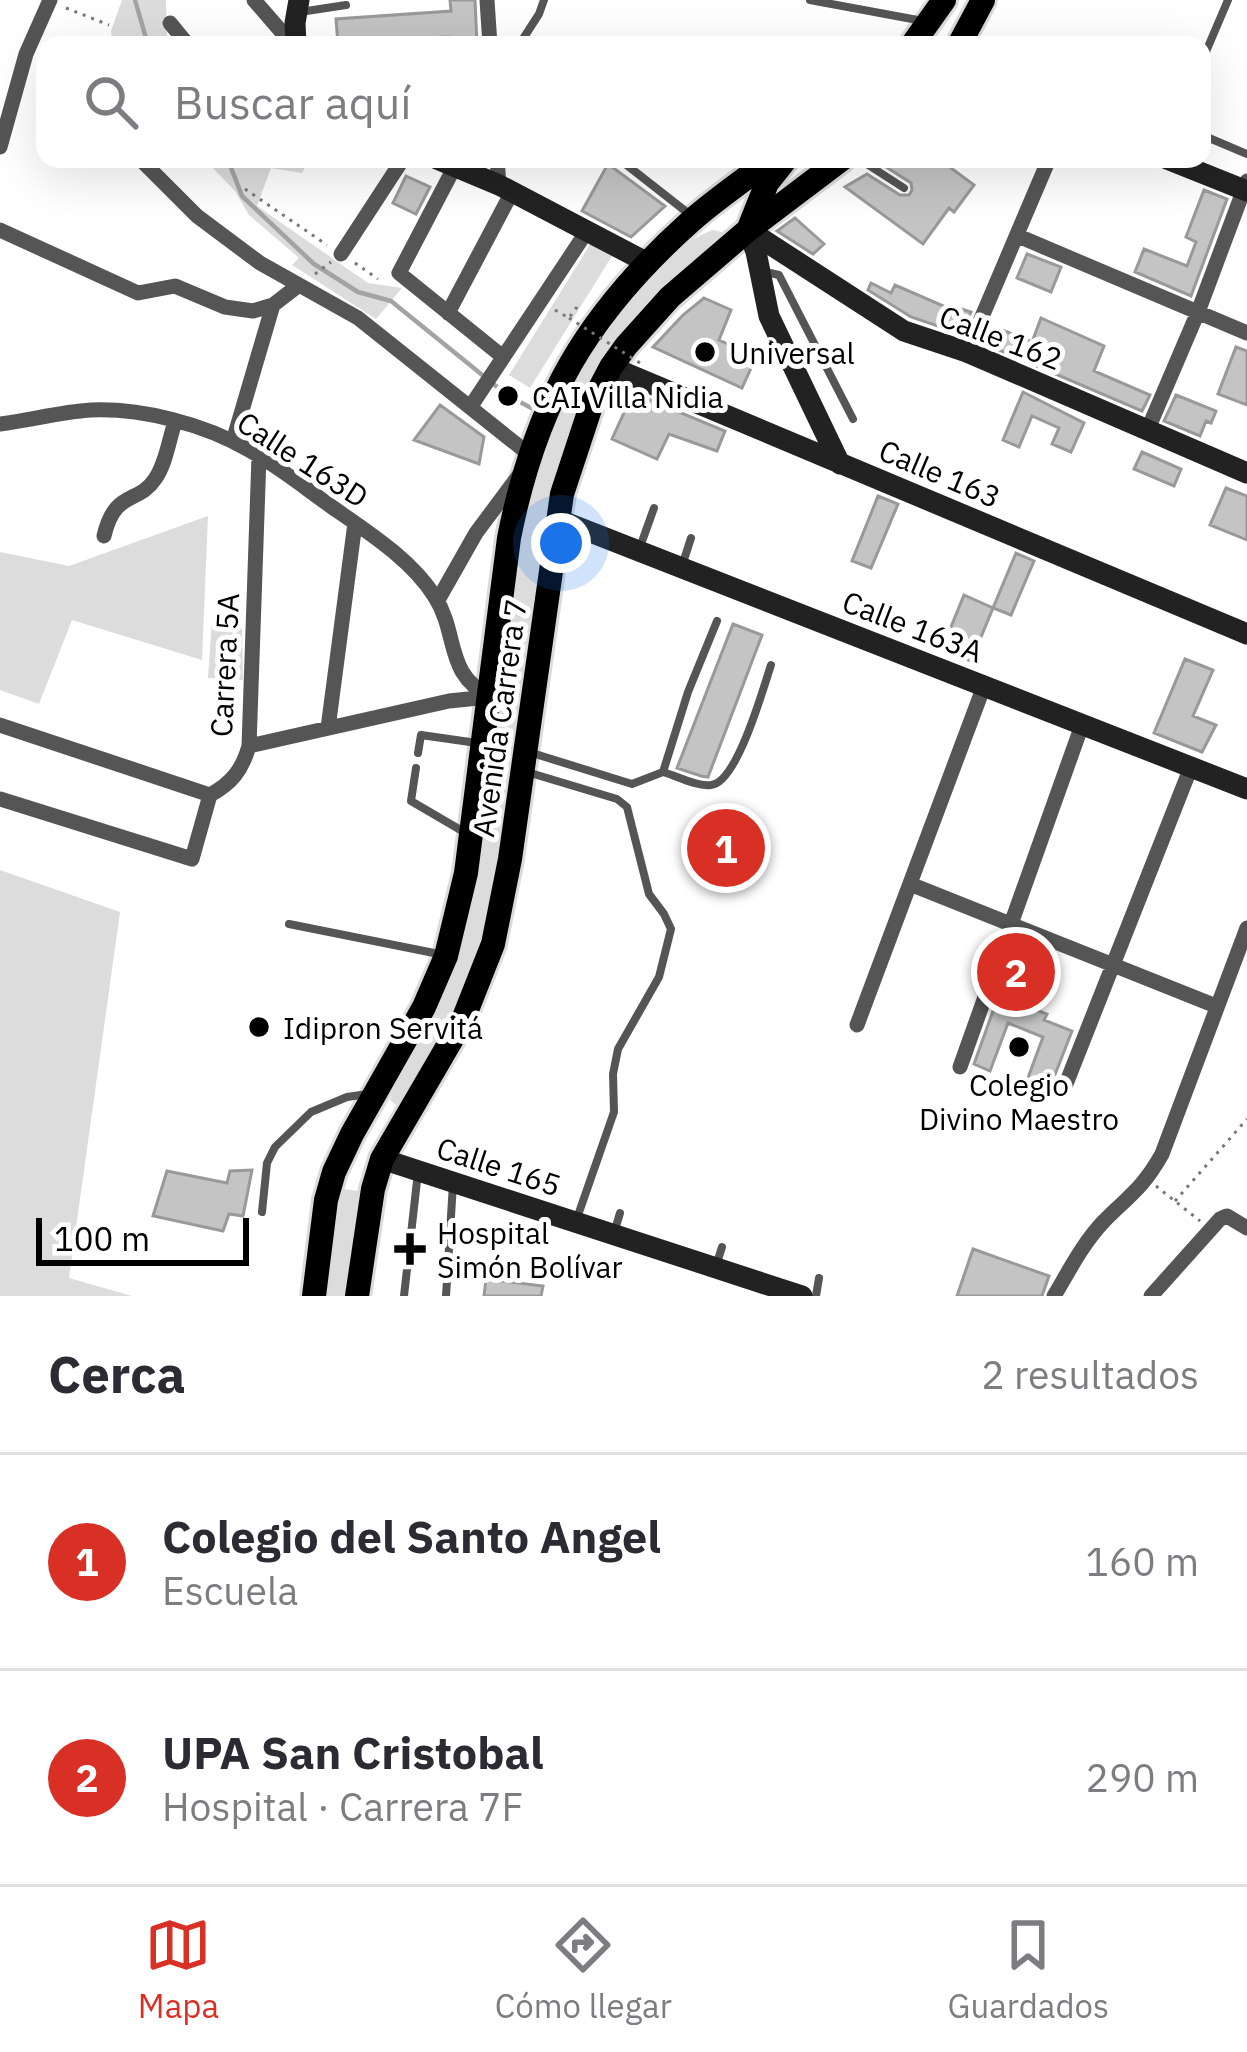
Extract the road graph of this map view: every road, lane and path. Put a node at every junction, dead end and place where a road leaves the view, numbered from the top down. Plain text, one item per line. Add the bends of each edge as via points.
1 (50, 0) edge
2 (254, 0) edge
3 (487, 0) edge
4 (544, 0) edge
5 (810, 0) edge
6 (944, 0) edge
7 (983, 0) edge
8 (1228, 0) edge
9 (346, 5) dead end
10 (297, 7) edge
11 (931, 22) junction
12 (170, 23) dead end
13 (109, 25) dead end
14 (181, 36) edge
15 (287, 36) edge
16 (489, 36) edge
17 (525, 36) edge
18 (919, 36) edge
19 (964, 36) edge
20 (1211, 40) edge
21 (1211, 139) edge
22 (0, 147) edge
23 (1247, 154) edge
24 (149, 168) edge
25 (397, 168) edge
26 (444, 168) edge
27 (458, 168) edge
28 (500, 168) edge
29 (631, 168) edge
30 (760, 168) edge
31 (780, 168) edge
32 (830, 168) edge
33 (873, 168) edge
34 (1045, 168) edge
35 (1192, 168) edge
36 (1246, 187) edge
37 (904, 188) dead end
38 (245, 189) dead end
39 (506, 189) junction
40 (694, 218) junction
41 (0, 230) edge
42 (748, 230) junction
43 (587, 231) junction
44 (1018, 236) junction
45 (336, 259) junction
46 (646, 262) junction
47 (760, 275) junction
48 (378, 279) dead end
49 (306, 280) junction
50 (541, 301) junction
51 (274, 304) junction
52 (1198, 312) junction
53 (448, 313) junction
54 (578, 317) dead end
55 (569, 318) junction
56 (1247, 333) edge
57 (967, 352) junction
58 (503, 357) junction
59 (640, 363) dead end
60 (611, 367) junction
61 (471, 406) junction
62 (853, 419) dead end
63 (175, 422) junction
64 (0, 424) edge
65 (1148, 429) junction
66 (233, 441) junction
67 (259, 456) junction
68 (528, 461) junction
69 (840, 464) junction
70 (1247, 473) edge
71 (655, 508) dead end
72 (557, 519) junction
73 (355, 523) junction
74 (104, 536) dead end
75 (692, 538) dead end
76 (638, 551) junction
77 (681, 568) junction
78 (438, 601) junction
79 (717, 621) dead end
80 (1247, 634) edge
81 (771, 665) dead end
82 (984, 686) junction
83 (491, 698) junction
84 (0, 725) edge
85 (1082, 725) junction
86 (328, 728) junction
87 (484, 744) junction
88 (249, 746) junction
89 (418, 753) dead end
90 (523, 761) junction
91 (1191, 767) junction
92 (416, 768) dead end
93 (663, 772) junction
94 (1247, 789) edge
95 (210, 795) junction
96 (0, 799) edge
97 (471, 836) junction
98 (910, 884) junction
99 (289, 924) dead end
100 (1011, 924) junction
101 (1247, 928) edge
102 (446, 956) junction
103 (1113, 965) junction
104 (1216, 1006) junction
105 (857, 1025) dead end
106 (960, 1067) dead end
107 (1064, 1089) dead end
108 (375, 1093) junction
109 (408, 1114) junction
110 (1247, 1119) edge
111 (382, 1159) junction
112 (418, 1171) junction
113 (334, 1172) junction
114 (1148, 1179) junction
115 (453, 1182) junction
116 (1175, 1201) junction
117 (262, 1212) dead end
118 (575, 1222) junction
119 (1247, 1228) edge
120 (1211, 1229) junction
121 (819, 1278) dead end
122 (314, 1296) edge
123 (358, 1296) edge
124 (404, 1296) edge
125 (446, 1296) edge
126 (802, 1296) edge
127 (816, 1296) edge
128 (1054, 1296) edge
129 (1150, 1296) edge

1 - 13 path
1 - 22 street
2 - 15 street
3 - 16 street
4 - 17 lane
5 - 11 lane
6 - 11 main road
7 - 19 main road
8 - 20 lane
9 - 10 lane
11 - 18 main road
12 - 14 street
21 - 23 lane
24 - 49 street via 260,263
25 - 45 street
26 - 53 street via 399,273
27 - 39 street
28 - 39 street
29 - 40 lane
30 - 40 main road, Avenida Carrera 7
31 - 42 main road
32 - 42 main road, Avenida Carrera 7
33 - 37 lane
34 - 44 street
35 - 36 street
36 - 52 street
38 - 45 path
39 - 43 street
39 - 53 street
40 - 42 main road
40 - 46 main road, Avenida Carrera 7
41 - 51 street via 138,293 175,286 243,311
42 - 47 street
42 - 57 street, Calle 162 via 904,331
42 - 60 main road, Avenida Carrera 7 via 670,297
43 - 46 street
43 - 50 street
44 - 52 street
44 - 57 street
45 - 48 path
45 - 49 path
46 - 68 main road, Avenida Carrera 7 via 583,341
47 - 62 lane via 779,275
47 - 69 street via 777,338
49 - 51 street
49 - 61 street
50 - 55 path
50 - 58 street
51 - 66 street
52 - 56 street
52 - 65 street
53 - 58 street
54 - 55 path via 576,308
55 - 59 path, bridge
57 - 65 street, Calle 162
58 - 61 street
60 - 69 street, Calle 163
60 - 72 main road, Avenida Carrera 7 via 577,444
61 - 68 street
63 - 64 street, Calle 163D via 96,410
63 - 66 street, Calle 163D
63 - 74 street via 158,477 122,501
65 - 70 street, Calle 162
66 - 67 street, Calle 163D
67 - 73 street, Calle 163D
67 - 88 street, Carrera 5A
68 - 78 street
68 - 83 main road, Avenida Carrera 7 via 509,538
69 - 80 street, Calle 163
71 - 76 lane
72 - 76 street, Calle 163A
72 - 90 main road, Avenida Carrera 7
73 - 78 street, Calle 163D
73 - 86 street
75 - 77 lane
76 - 77 street, Calle 163A
77 - 82 street, Calle 163A
78 - 83 street, Calle 163D via 467,682
79 - 93 lane
81 - 93 lane via 721,782 707,786
82 - 85 street, Calle 163A
82 - 98 street
83 - 86 street
83 - 87 main road, Avenida Carrera 7
84 - 95 street
85 - 91 street, Calle 163A
85 - 100 street
86 - 88 street
87 - 89 lane via 421,735
87 - 97 main road, Avenida Carrera 7
88 - 95 street, Carrera 5A via 236,776
90 - 93 lane via 632,784
90 - 109 main road, Avenida Carrera 7 via 493,944 463,1020
90 - 118 lane via 627,807 649,894 671,928 658,976 618,1049 614,1112
91 - 94 street, Calle 163A
91 - 103 street
92 - 97 lane via 411,801
95 - 96 street, Carrera 5A via 192,859
97 - 102 main road, Avenida Carrera 7
98 - 100 street
98 - 105 street
99 - 102 lane
100 - 103 street
100 - 106 street
101 - 104 street
102 - 108 main road, Avenida Carrera 7
103 - 104 street
103 - 107 street
104 - 114 street
108 - 109 main road via 385,1113
108 - 111 main road via 371,1134
108 - 113 main road, Avenida Carrera 7
108 - 117 lane via 311,1112 275,1147
109 - 111 main road, Avenida Carrera 7
110 - 116 path
111 - 112 street, Calle 165
111 - 113 main road
111 - 123 main road, Avenida Carrera 7
112 - 115 street, Calle 165
112 - 124 lane
113 - 122 main road, Avenida Carrera 7
114 - 116 path
114 - 128 street via 1102,1222
115 - 118 street, Calle 165
115 - 125 lane
116 - 120 path
118 - 126 street, Calle 165 via 616,1224 719,1257
119 - 120 street via 1227,1216
120 - 129 street
121 - 127 lane

